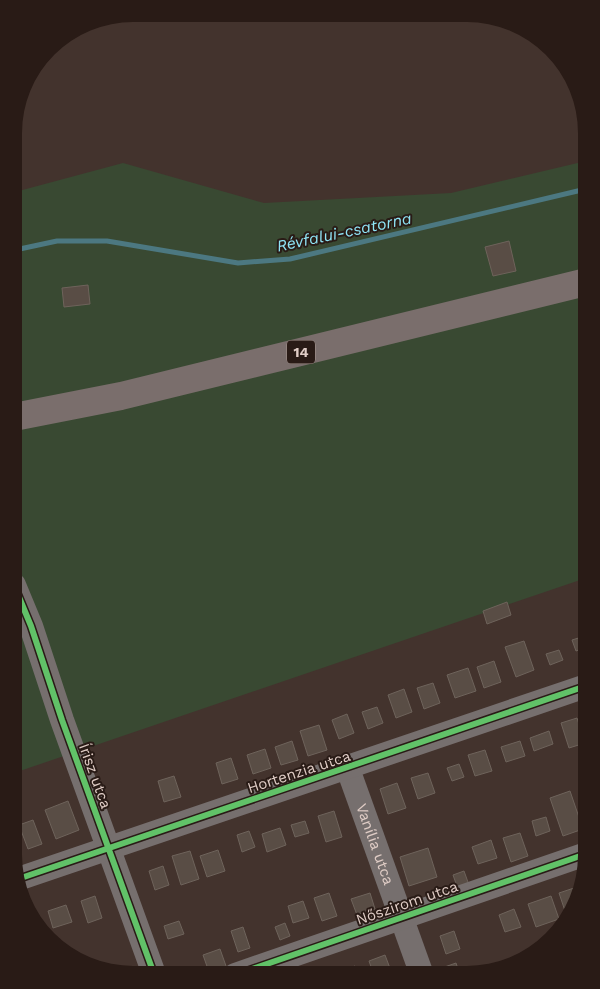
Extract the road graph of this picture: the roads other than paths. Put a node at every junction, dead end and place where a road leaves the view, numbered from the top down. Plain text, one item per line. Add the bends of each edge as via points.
1 (578, 284) edge
2 (22, 415) edge
3 (22, 604) edge
4 (577, 689) edge
5 (348, 769) junction
6 (108, 848) junction
7 (577, 857) edge
8 (25, 877) edge
9 (402, 919) junction
10 (151, 966) edge
11 (259, 966) edge
12 (419, 966) edge

1 - 2 main road, 14 via 121,396
3 - 6 street, Írisz utca
4 - 5 street, Hortenzia utca
5 - 6 street, Hortenzia utca
5 - 9 street, Vanília utca
6 - 8 street, Hortenzia utca
6 - 10 street, Írisz utca
7 - 9 street, Nőszirom utca
9 - 11 street, Nőszirom utca
9 - 12 street, Vanília utca

